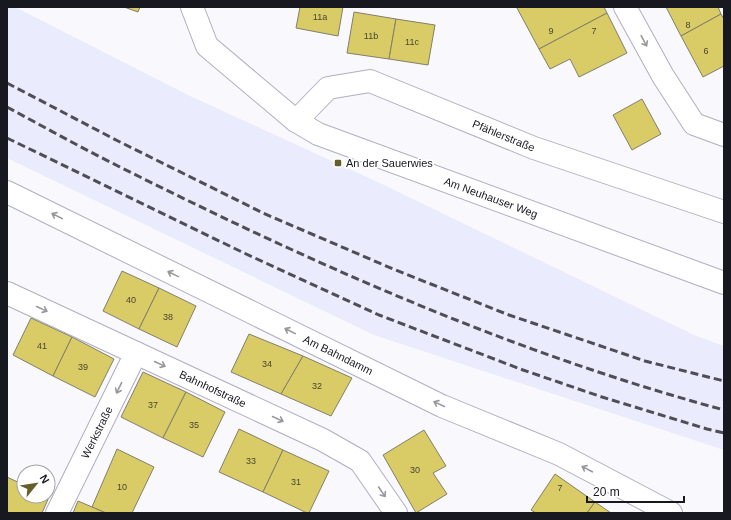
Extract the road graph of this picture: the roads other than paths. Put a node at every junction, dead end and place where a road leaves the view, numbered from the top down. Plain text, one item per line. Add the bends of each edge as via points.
1 (192, 7) edge
2 (625, 7) edge
3 (296, 120) junction
4 (724, 135) edge
5 (7, 192) edge
6 (724, 212) edge
7 (724, 283) edge
8 (7, 293) edge
9 (136, 353) junction
10 (57, 513) edge
11 (396, 513) edge
12 (671, 513) edge

1 - 3 street, Am Neuhauser Weg via 208,46
2 -> 4 street via 663,76 694,124
3 - 6 street, Pfählerstraße via 328,88 370,81 534,148
3 - 7 street, Am Neuhauser Weg via 318,134
12 -> 5 street, Am Bahndamm via 559,454 442,406
8 -> 9 street, Bahnhofstraße
9 -> 10 street, Werkstraße
9 -> 11 street, Bahnhofstraße via 323,440 360,461

